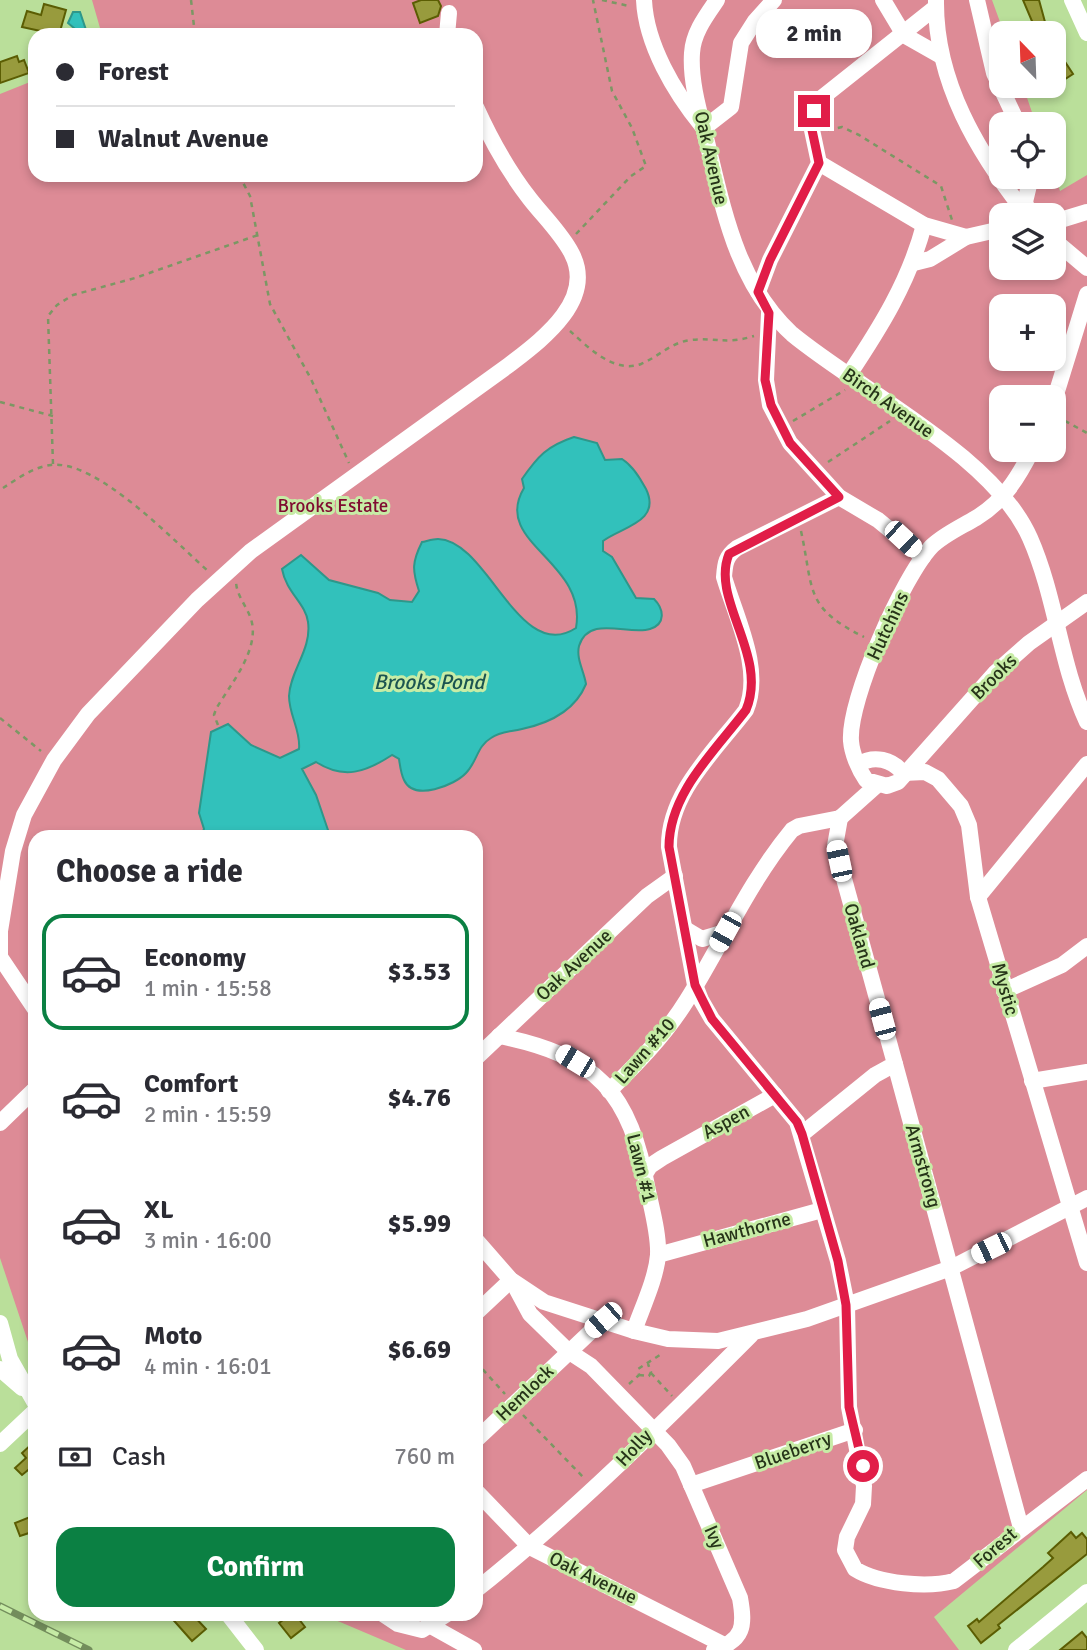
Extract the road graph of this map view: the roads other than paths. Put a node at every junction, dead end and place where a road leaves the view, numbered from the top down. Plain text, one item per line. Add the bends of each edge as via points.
1 (717, 0) edge
2 (775, 0) edge
3 (883, 0) edge
4 (977, 0) edge
5 (1072, 0) edge
6 (644, 1) edge
7 (936, 3) edge
8 (449, 13) dead end
9 (448, 28) edge
10 (1087, 33) edge
11 (904, 35) junction
12 (941, 56) junction
13 (1012, 112) edge
14 (483, 119) edge
15 (704, 128) junction
16 (819, 163) junction
17 (1020, 203) edge
18 (1087, 212) edge
19 (1066, 218) edge
20 (924, 225) junction
21 (989, 231) edge
22 (962, 236) junction
23 (1066, 250) edge
24 (914, 264) junction
25 (1087, 268) edge
26 (758, 292) junction
27 (1087, 293) edge
28 (769, 313) junction
29 (852, 379) junction
30 (1059, 385) edge
31 (1026, 462) edge
32 (839, 497) junction
33 (1002, 498) junction
34 (923, 557) junction
35 (1087, 602) edge
36 (1058, 625) junction
37 (1074, 684) junction
38 (1087, 695) edge
39 (1087, 722) edge
40 (859, 764) junction
41 (1087, 764) edge
42 (903, 774) junction
43 (877, 785) junction
44 (841, 818) junction
45 (675, 876) junction
46 (978, 897) junction
47 (687, 930) junction
48 (725, 932) junction
49 (1087, 946) edge
50 (0, 958) edge
51 (695, 985) junction
52 (1004, 990) junction
53 (28, 999) edge
54 (499, 1036) junction
55 (483, 1051) edge
56 (895, 1064) junction
57 (1087, 1072) edge
58 (1032, 1081) junction
59 (610, 1091) junction
60 (775, 1095) junction
61 (28, 1096) edge
62 (0, 1123) edge
63 (802, 1134) junction
64 (645, 1174) junction
65 (1087, 1198) edge
66 (1070, 1207) junction
67 (822, 1210) junction
68 (483, 1248) edge
69 (658, 1255) junction
70 (1087, 1263) edge
71 (951, 1268) junction
72 (511, 1280) junction
73 (846, 1305) junction
74 (483, 1306) edge
75 (603, 1320) junction
76 (0, 1323) edge
77 (634, 1331) junction
78 (751, 1335) junction
79 (568, 1351) junction
80 (0, 1369) edge
81 (28, 1392) edge
82 (28, 1394) edge
83 (28, 1417) edge
84 (656, 1430) junction
85 (855, 1430) junction
86 (483, 1433) edge
87 (0, 1444) edge
88 (1087, 1479) edge
89 (691, 1485) junction
90 (483, 1498) edge
91 (1021, 1528) junction
92 (530, 1547) junction
93 (483, 1584) edge
94 (1087, 1592) edge
95 (233, 1621) edge
96 (394, 1621) edge
97 (438, 1621) edge
98 (431, 1626) junction
99 (720, 1648) edge
100 (256, 1650) edge
101 (474, 1650) edge
102 (1016, 1650) edge

1 - 15 street, Oak Avenue via 698,30 692,52
2 - 15 street via 741,43 731,107
3 - 11 street
4 - 13 street via 994,73
5 - 10 street
6 - 15 street via 655,44 672,82
7 - 11 street
7 - 12 street
8 - 9 street
11 - 12 street
11 - 16 street via 818,100 813,138
12 - 17 street via 975,140
14 - 50 street via 528,197 574,258 574,293 559,322 509,365 236,564 88,714 54,760 24,814 13,851
15 - 26 street, Oak Avenue via 726,221
16 - 20 street
16 - 26 street
18 - 19 street
20 - 22 street
20 - 24 street
21 - 22 street
22 - 24 street via 930,259
23 - 25 street
24 - 29 street
26 - 28 street, Oak Avenue
27 - 30 street
28 - 29 street, Birch Avenue
28 - 32 street via 765,380 771,405 781,427
29 - 33 street, Birch Avenue via 958,454
31 - 33 street, Hutchins
32 - 34 street via 878,520
32 - 45 street via 729,554 724,577 753,687 746,710 673,812 669,847
33 - 34 street, Hutchins via 934,544
33 - 36 street, Birch Avenue via 1030,537
34 - 40 street, Hutchins via 859,690 850,741
35 - 36 street, Brooks
36 - 37 street
36 - 42 street, Brooks via 995,673
37 - 38 street
37 - 39 street
40 - 42 street via 876,758
40 - 43 street, Hutchins via 866,780
41 - 46 street
42 - 43 street via 892,785
42 - 46 street, Mystic via 925,772 938,779 961,806 970,830
43 - 44 street
44 - 48 street, Lawn #10 via 792,830
44 - 56 street, Oakland via 835,846
45 - 47 street
45 - 54 street, Oak Avenue via 647,896
46 - 52 street, Mystic
47 - 48 street via 702,939
47 - 51 street
48 - 51 street, Lawn #10
49 - 52 street via 1062,964
50 - 53 street
51 - 59 street, Lawn #10 via 657,1041
51 - 60 street via 712,1019
52 - 58 street, Mystic
54 - 55 street, Oak Avenue
54 - 59 street, Lawn #1 via 561,1052 589,1069
56 - 63 street
56 - 71 street, Armstrong
57 - 58 street
58 - 66 street, Mystic
59 - 64 street, Lawn #1 via 637,1136
60 - 63 street
60 - 64 street, Aspen via 662,1158
61 - 62 street
63 - 67 street
64 - 69 street, Lawn #1
65 - 66 street
66 - 70 street, Mystic
66 - 71 street
67 - 69 street, Hawthorne
67 - 73 street
68 - 72 street
69 - 77 street, Lawn #1
71 - 73 street
71 - 91 street, Forest
72 - 74 street
72 - 75 street via 544,1302
72 - 79 street, Hemlock via 530,1314
73 - 78 street
73 - 85 street, Blueberry via 849,1407
75 - 77 street
75 - 79 street
76 - 81 street via 10,1359
77 - 78 street via 675,1340 718,1341
78 - 84 street
79 - 84 street, Holly via 578,1354
79 - 86 street, Hemlock
80 - 82 street
83 - 87 street
84 - 89 street, Ivy
84 - 92 street, Holly
85 - 89 street, Blueberry
85 - 91 street, Forest via 863,1504 845,1550 855,1569 915,1583 942,1584 954,1581
88 - 91 street
89 - 99 street, Ivy via 740,1598 744,1622 738,1636
90 - 92 street, Oak Avenue
92 - 93 street, Holly
92 - 99 street, Oak Avenue
94 - 102 street
95 - 100 street
96 - 98 street via 413,1629
97 - 98 street
98 - 101 street

